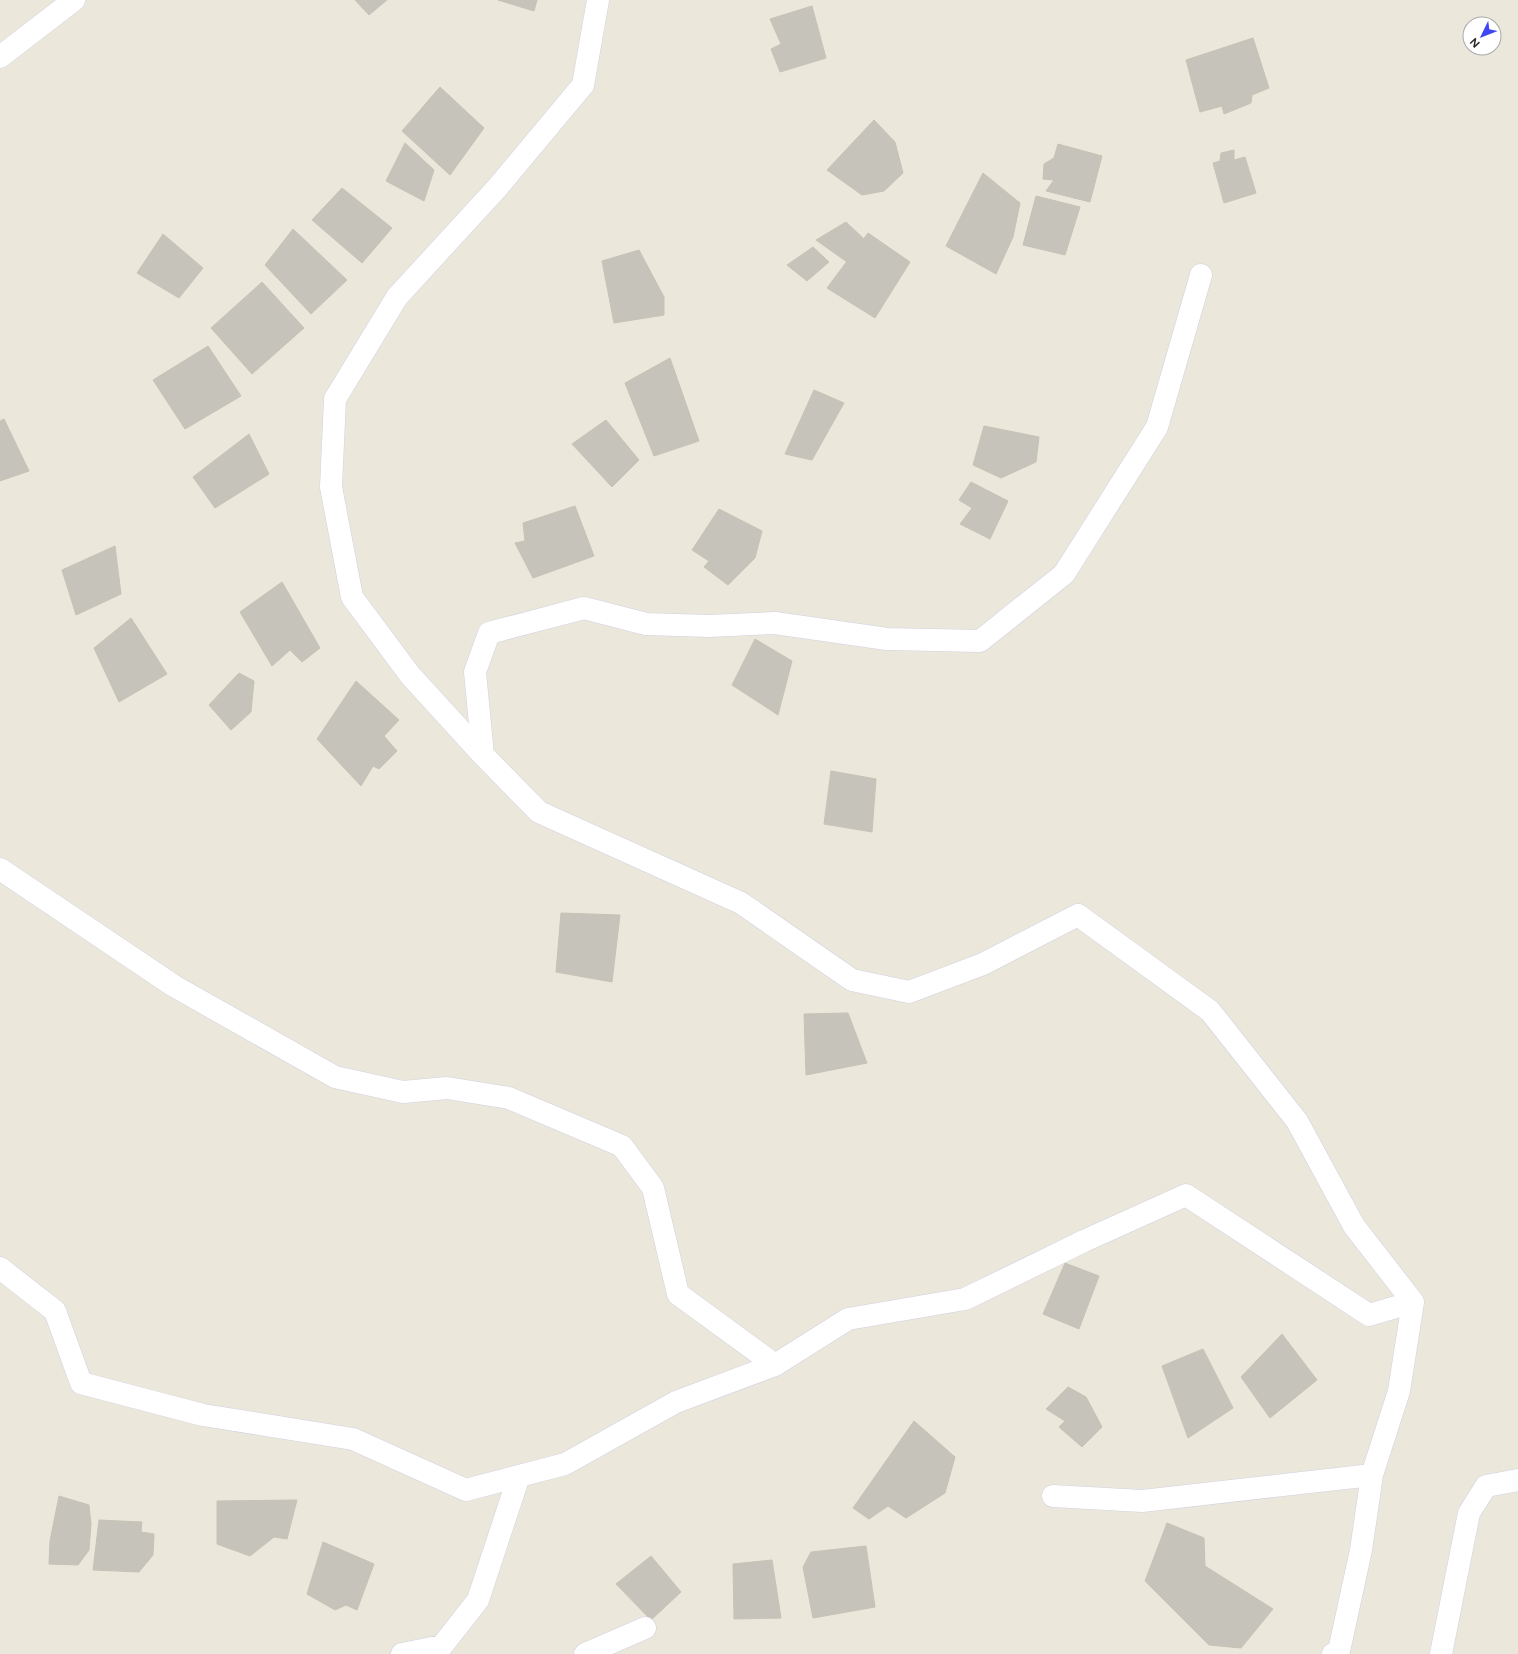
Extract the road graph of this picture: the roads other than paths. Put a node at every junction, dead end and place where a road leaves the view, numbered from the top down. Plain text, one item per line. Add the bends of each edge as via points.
1 (74, 0) edge
2 (598, 0) edge
3 (0, 57) edge
4 (1201, 275) dead end
5 (483, 755) junction
6 (0, 869) edge
7 (0, 1268) edge
8 (1413, 1302) junction
9 (775, 1365) junction
10 (1372, 1475) junction
11 (519, 1476) junction
12 (1518, 1480) edge
13 (1053, 1496) dead end
14 (644, 1628) dead end
15 (402, 1654) edge
16 (585, 1654) edge
17 (1333, 1654) edge
18 (1441, 1654) edge

1 - 3 street
2 - 5 street via 583,86 497,188 397,297 335,399 331,487 352,597 410,675
4 - 5 street via 1157,427 1064,574 980,641 887,639 774,624 646,624 584,608 489,633 474,672
5 - 8 street via 539,812 741,903 852,980 909,992 982,964 1078,915 1210,1011 1297,1121 1354,1226
6 - 9 street via 174,986 334,1077 403,1092 447,1088 509,1098 622,1146 653,1188 678,1294
7 - 11 street via 55,1311 81,1383 203,1415 353,1439 466,1490
8 - 9 street via 1369,1315 1186,1195 965,1299 848,1319
8 - 10 street via 1399,1391
9 - 11 street via 676,1402 565,1464
10 - 13 street via 1142,1501
10 - 17 street via 1361,1550 1339,1651
11 - 15 street via 478,1600 442,1646
12 - 18 street via 1486,1486 1469,1513
14 - 16 street

